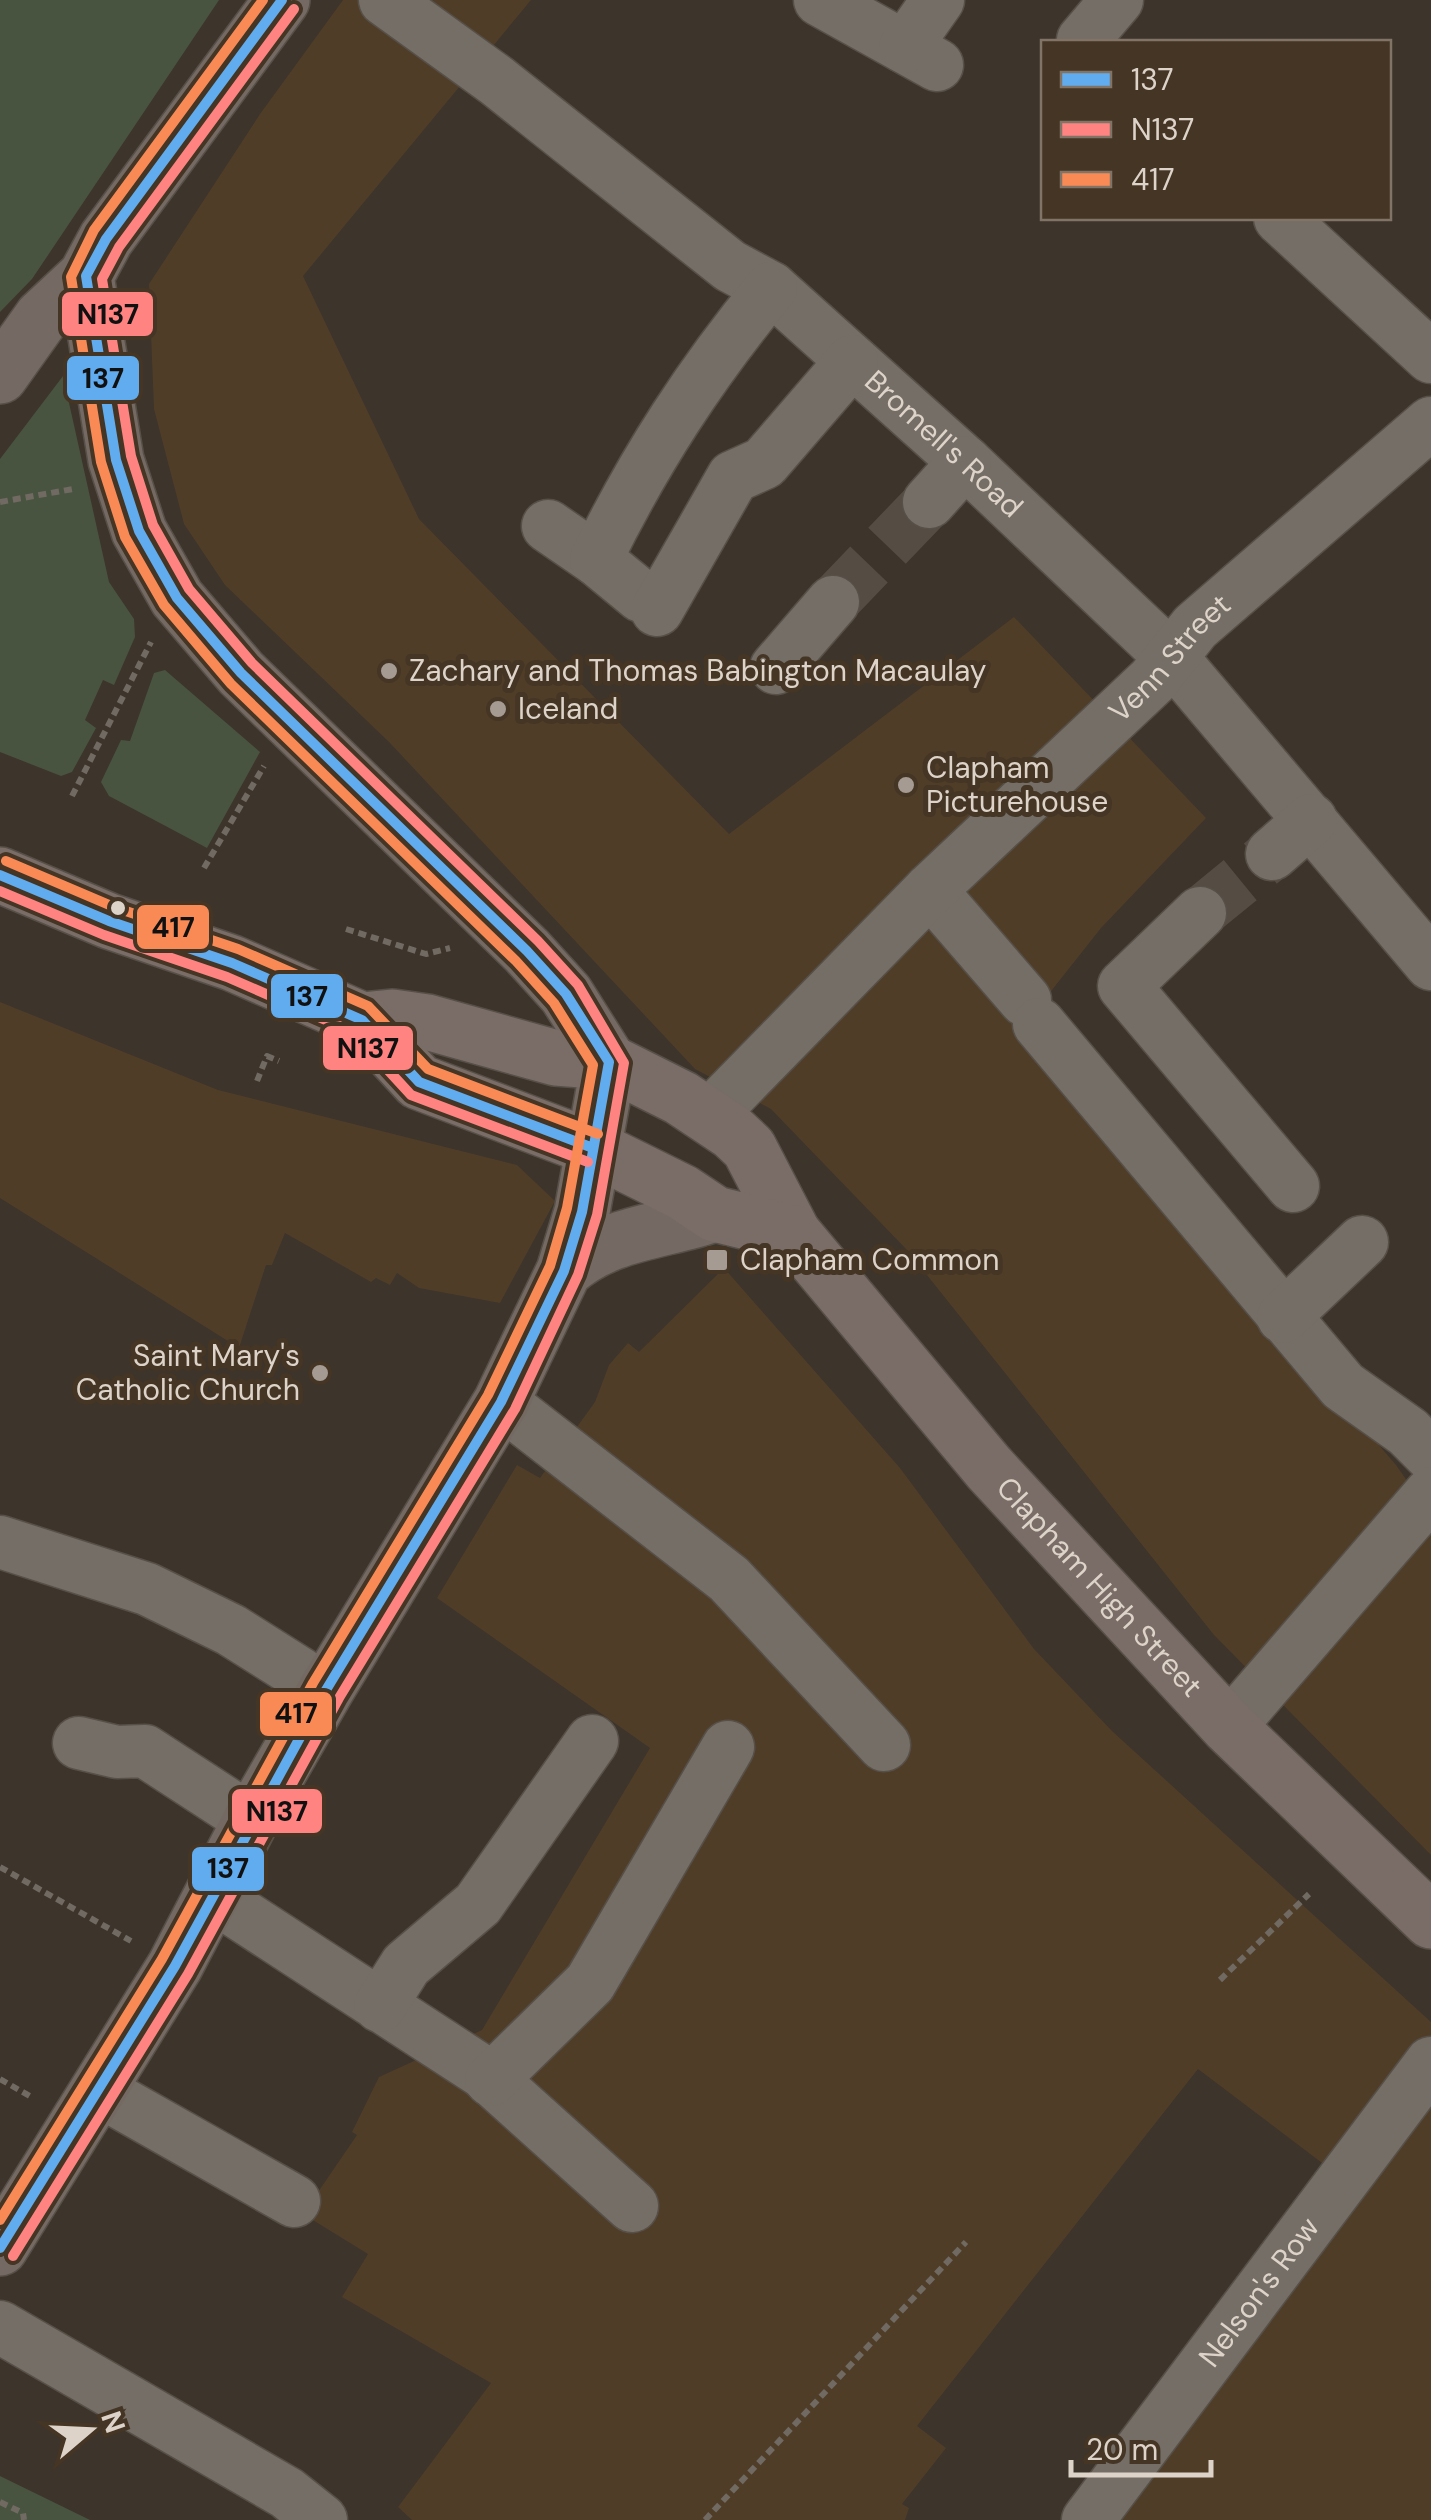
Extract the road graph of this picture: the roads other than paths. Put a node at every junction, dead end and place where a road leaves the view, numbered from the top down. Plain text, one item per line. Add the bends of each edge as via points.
1 (282, 0) edge
2 (384, 0) edge
3 (820, 0) edge
4 (938, 0) edge
5 (1116, 0) edge
6 (1084, 40) edge
7 (1282, 220) edge
8 (86, 276) junction
9 (770, 288) junction
10 (841, 352) junction
11 (1431, 357) edge
12 (0, 376) edge
13 (1431, 422) edge
14 (966, 462) junction
15 (930, 502) tunnel mouth
16 (548, 526) dead end
17 (596, 559) junction
18 (833, 602) tunnel mouth
19 (1172, 658) junction
20 (776, 668) dead end
21 (1310, 820) junction
22 (1272, 854) tunnel mouth
23 (0, 875) edge
24 (930, 890) junction
25 (1200, 914) tunnel mouth
26 (1431, 964) edge
27 (362, 1020) junction
28 (610, 1062) junction
29 (709, 1116) junction
30 (594, 1148) junction
31 (1292, 1186) dead end
32 (715, 1214) junction
33 (792, 1233) junction
34 (1362, 1242) dead end
35 (564, 1271) junction
36 (1273, 1305) junction
37 (501, 1402) junction
38 (1431, 1455) edge
39 (1431, 1494) edge
40 (0, 1542) edge
41 (326, 1690) junction
42 (1229, 1727) junction
43 (592, 1742) dead end
44 (79, 1743) dead end
45 (884, 1745) dead end
46 (728, 1747) dead end
47 (251, 1820) junction
48 (214, 1897) junction
49 (1431, 1921) edge
50 (380, 2006) junction
51 (1431, 2063) edge
52 (491, 2080) junction
53 (98, 2090) junction
54 (294, 2201) dead end
55 (632, 2206) dead end
56 (0, 2248) edge
57 (0, 2327) edge
58 (321, 2520) edge
59 (1088, 2520) edge

1 - 8 main road via 115,225
2 - 9 street, Bromell's Road via 730,266
3 - 4 street via 921,56
5 - 6 street
7 - 11 street
8 - 12 main road via 42,317
8 - 28 main road via 116,460 139,530 177,598 241,673 527,951 566,994
9 - 10 street, Bromell's Road
9 - 17 street via 709,362
10 - 14 street, Bromell's Road
10 - 17 street via 764,463 733,477 649,603
13 - 19 street, Venn Street via 1199,624
14 - 15 street
14 - 19 street, Bromell's Road
16 - 17 street
18 - 20 street
19 - 21 street, Bromell's Road
19 - 24 street, Venn Street
21 - 22 street
21 - 26 street, Bromell's Road
23 - 27 highway
24 - 29 street, Venn Street
24 - 36 street
25 - 31 street via 1124,986
27 - 28 highway via 427,1022 556,1058
27 - 30 highway via 419,1082
28 - 29 highway, Clapham High Street
28 - 30 main road
29 - 33 highway, Clapham High Street via 749,1148
30 - 32 highway
30 - 35 main road
32 - 33 highway
32 - 35 main road via 622,1235
33 - 42 highway, Clapham High Street via 989,1468
34 - 36 street
35 - 37 main road
36 - 38 street via 1343,1386
37 - 41 main road
37 - 45 street via 728,1579
39 - 42 street
40 - 41 street via 146,1589 231,1630
41 - 47 main road
42 - 49 highway, Clapham High Street
43 - 50 street via 478,1904 406,1965
44 - 47 street via 145,1751
46 - 52 street via 590,1983
47 - 48 main road
48 - 50 street
48 - 53 main road
50 - 52 street
51 - 59 street, Nelson's Row
52 - 55 street
53 - 54 street
53 - 56 main road
57 - 58 street via 287,2493

